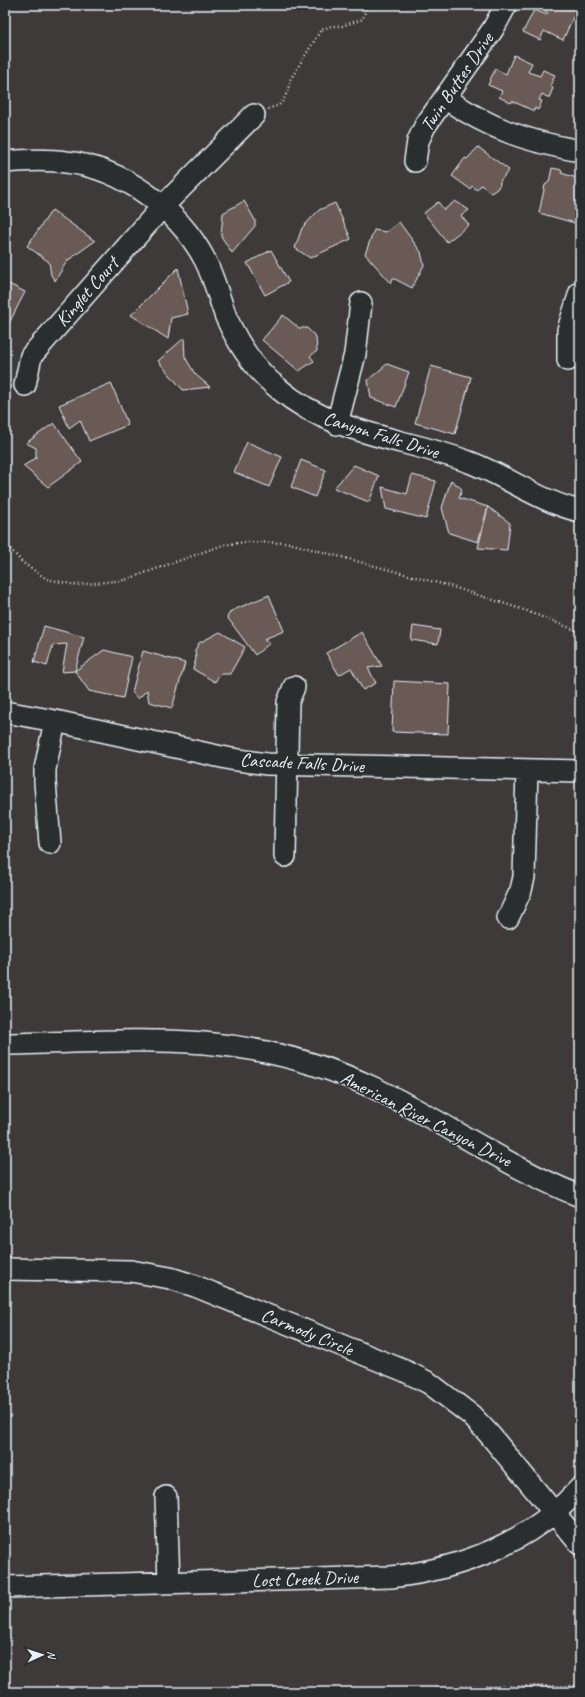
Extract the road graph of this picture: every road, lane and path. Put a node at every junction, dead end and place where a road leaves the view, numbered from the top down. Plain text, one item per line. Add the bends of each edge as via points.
1 (367, 5) edge
2 (506, 5) edge
3 (445, 98) junction
4 (254, 115) joint
5 (580, 150) edge
6 (415, 161) dead end
7 (5, 162) edge
8 (162, 206) junction
9 (580, 292) edge
10 (361, 303) dead end
11 (568, 360) dead end
12 (24, 385) dead end
13 (337, 424) junction
14 (580, 511) edge
15 (5, 543) edge
16 (580, 632) edge
17 (294, 687) dead end
18 (5, 712) edge
19 (55, 720) junction
20 (286, 764) junction
21 (527, 770) junction
22 (580, 771) edge
23 (50, 843) dead end
24 (285, 856) dead end
25 (508, 918) dead end
26 (5, 1044) edge
27 (580, 1196) edge
28 (5, 1269) edge
29 (580, 1488) edge
30 (166, 1497) dead end
31 (554, 1512) junction
32 (580, 1544) edge
33 (168, 1582) junction
34 (5, 1587) edge
35 (580, 1686) edge
36 (406, 1692) edge

1 - 4 path via 363,19 321,30 290,80 283,101
2 - 3 street, Twin Buttes Drive via 493,29
3 - 5 street via 487,124 511,134 536,142
3 - 6 street, Twin Buttes Drive via 422,131
4 - 8 street, Kinglet Court
7 - 8 street, Canyon Falls Drive via 38,159 87,166 124,180
8 - 12 street, Kinglet Court via 31,356
8 - 13 street, Canyon Falls Drive via 198,249 217,288 234,334 263,374 293,401
9 - 11 street via 568,330
10 - 13 street via 355,354
13 - 14 street, Canyon Falls Drive via 467,461 488,469 550,502
15 - 16 path via 23,563 47,579 76,585 125,580 223,545 246,542 289,543 453,587 527,610
17 - 20 street via 288,702
18 - 19 street, Cascade Falls Drive
19 - 20 street, Cascade Falls Drive via 231,759
19 - 23 street via 45,769
20 - 21 street, Cascade Falls Drive
20 - 24 street
21 - 22 street, Cascade Falls Drive
21 - 25 street via 524,871 521,890
26 - 27 street, American River Canyon Drive via 169,1041 225,1045 273,1054 321,1067 373,1088 540,1178
28 - 31 street, Carmody Circle via 118,1270 170,1278 405,1371 434,1387 471,1415
29 - 31 street, Lost Creek Drive
30 - 33 street
31 - 32 street, Carmody Circle
31 - 33 street, Lost Creek Drive via 522,1535 478,1558 420,1573 391,1577
33 - 34 street, Lost Creek Drive
35 - 36 path via 452,1687

